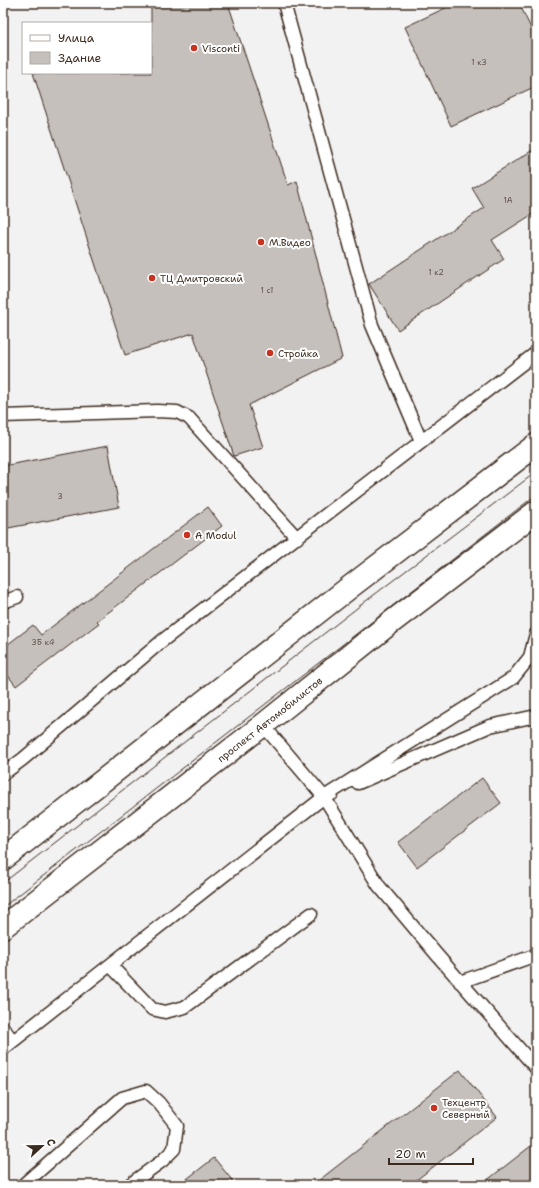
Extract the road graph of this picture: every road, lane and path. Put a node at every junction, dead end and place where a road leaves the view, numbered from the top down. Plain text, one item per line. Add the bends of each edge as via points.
1 (284, 3) edge
2 (536, 353) edge
3 (3, 416) edge
4 (421, 441) junction
5 (536, 446) edge
6 (536, 512) edge
7 (297, 538) junction
8 (17, 597) dead end
9 (3, 602) edge
10 (536, 634) edge
11 (536, 716) edge
12 (263, 725) junction
13 (3, 774) edge
14 (324, 797) junction
15 (3, 859) edge
16 (311, 914) dead end
17 (3, 927) edge
18 (536, 955) edge
19 (110, 965) junction
20 (460, 982) junction
21 (3, 1028) edge
22 (13, 1041) junction
23 (3, 1048) edge
24 (536, 1068) edge
25 (23, 1185) edge
26 (129, 1185) edge

1 - 4 lane via 372,325
2 - 4 lane
3 - 7 lane via 177,412 189,418
4 - 7 lane
5 - 15 main road via 344,592
6 - 12 main road, проспект Автомобилистов via 389,624
7 - 13 lane via 162,641
8 - 9 lane
10 - 14 lane via 530,657 513,678
11 - 14 lane via 490,726
12 - 14 lane
12 - 17 main road, проспект Автомобилистов
14 - 19 lane
14 - 20 lane via 379,886
16 - 19 lane via 185,1007 165,1012 152,1008
18 - 20 lane
19 - 22 lane
20 - 24 lane
21 - 22 lane
22 - 23 lane
25 - 26 lane via 122,1098 146,1091 177,1126 174,1149

